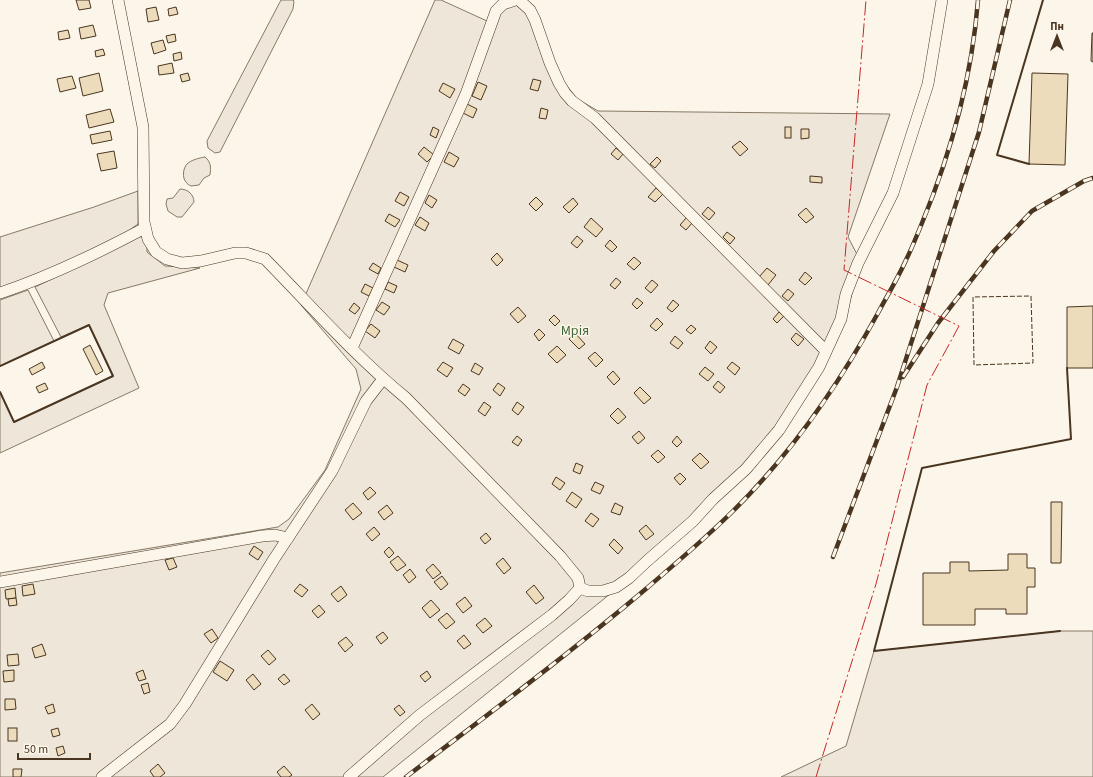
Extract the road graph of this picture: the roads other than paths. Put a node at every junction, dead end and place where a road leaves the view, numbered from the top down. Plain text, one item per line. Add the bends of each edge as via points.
1 (118, 0) edge
2 (515, 0) edge
3 (519, 0) edge
4 (942, 0) edge
5 (145, 228) junction
6 (0, 293) edge
7 (352, 348) junction
8 (826, 351) junction
9 (383, 379) junction
10 (288, 538) junction
11 (0, 582) edge
12 (580, 588) junction
13 (102, 777) edge
14 (349, 777) edge

1 - 5 street via 143,127
2 - 7 street via 503,4 496,11 466,94
3 - 8 street via 530,10 559,83 572,101 595,118
4 - 8 street via 928,84 893,193 858,263 846,294 841,319
5 - 6 street via 74,264
5 - 7 street via 156,252 167,259 182,263 235,253 246,253 266,259
7 - 9 street
8 - 12 street via 819,367 779,430 746,469 693,521 616,587 603,591
9 - 10 street via 366,401 332,471
9 - 12 street via 406,398 546,541 578,578
10 - 11 street via 262,536
10 - 13 street via 178,714 170,724
12 - 14 street via 552,615 420,715

